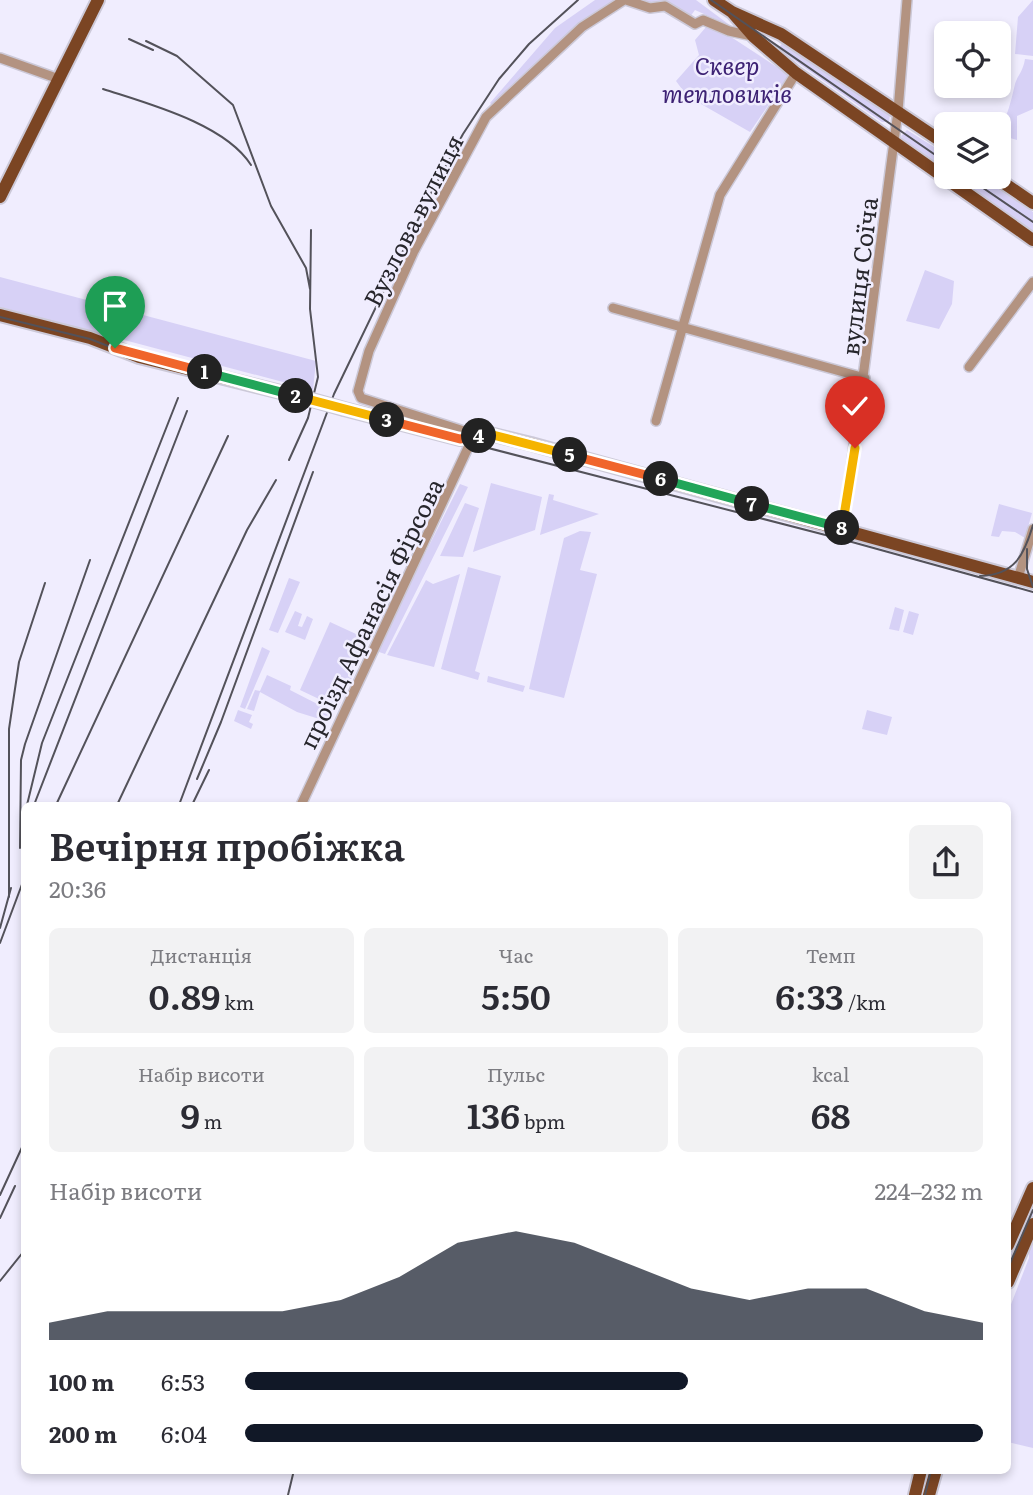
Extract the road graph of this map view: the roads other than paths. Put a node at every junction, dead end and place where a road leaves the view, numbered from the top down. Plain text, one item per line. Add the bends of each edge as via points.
1 (98, 0) edge
2 (625, 0) edge
3 (714, 0) edge
4 (907, 0) edge
5 (732, 12) junction
6 (754, 37) junction
7 (0, 58) edge
8 (796, 73) junction
9 (59, 79) junction
10 (898, 111) junction
11 (934, 136) edge
12 (894, 141) junction
13 (1011, 188) edge
14 (0, 197) edge
15 (1033, 203) edge
16 (1033, 240) edge
17 (1033, 282) edge
18 (613, 308) dead end
19 (0, 315) edge
20 (681, 327) junction
21 (969, 368) dead end
22 (865, 378) junction
23 (656, 421) dead end
24 (473, 438) junction
25 (843, 528) junction
26 (1033, 529) edge
27 (1018, 578) junction
28 (1033, 582) edge
29 (302, 802) edge
30 (1033, 1188) edge
31 (1033, 1224) edge
32 (1011, 1238) edge
33 (1011, 1275) edge
34 (920, 1474) edge
35 (935, 1474) edge
36 (915, 1495) edge
37 (929, 1495) edge

1 - 9 main road
2 - 6 street, Вузлова вулиця via 650,8 665,6 695,24 704,19
2 - 24 street, Вузлова вулиця via 582,27 486,117 414,251 369,351 358,391 361,398 470,433
3 - 5 main road
4 - 10 street, вулиця Соїча
5 - 6 main road
5 - 10 main road via 781,34
6 - 8 main road
7 - 9 street
8 - 12 main road
8 - 20 street via 720,195
9 - 14 main road
10 - 11 main road
10 - 12 street, вулиця Соїча
12 - 16 main road
12 - 22 street, вулиця Соїча
13 - 15 main road
17 - 21 street
18 - 20 street
19 - 24 main road, bridge via 90,338 139,357 422,430
20 - 22 street
20 - 23 street
22 - 25 street, вулиця Соїча
24 - 25 main road via 490,434 507,438
24 - 29 street, проїзд Афанасія Фірсова
25 - 27 main road
26 - 27 street
27 - 28 main road
30 - 32 main road
31 - 33 main road
34 - 36 main road
35 - 37 main road

